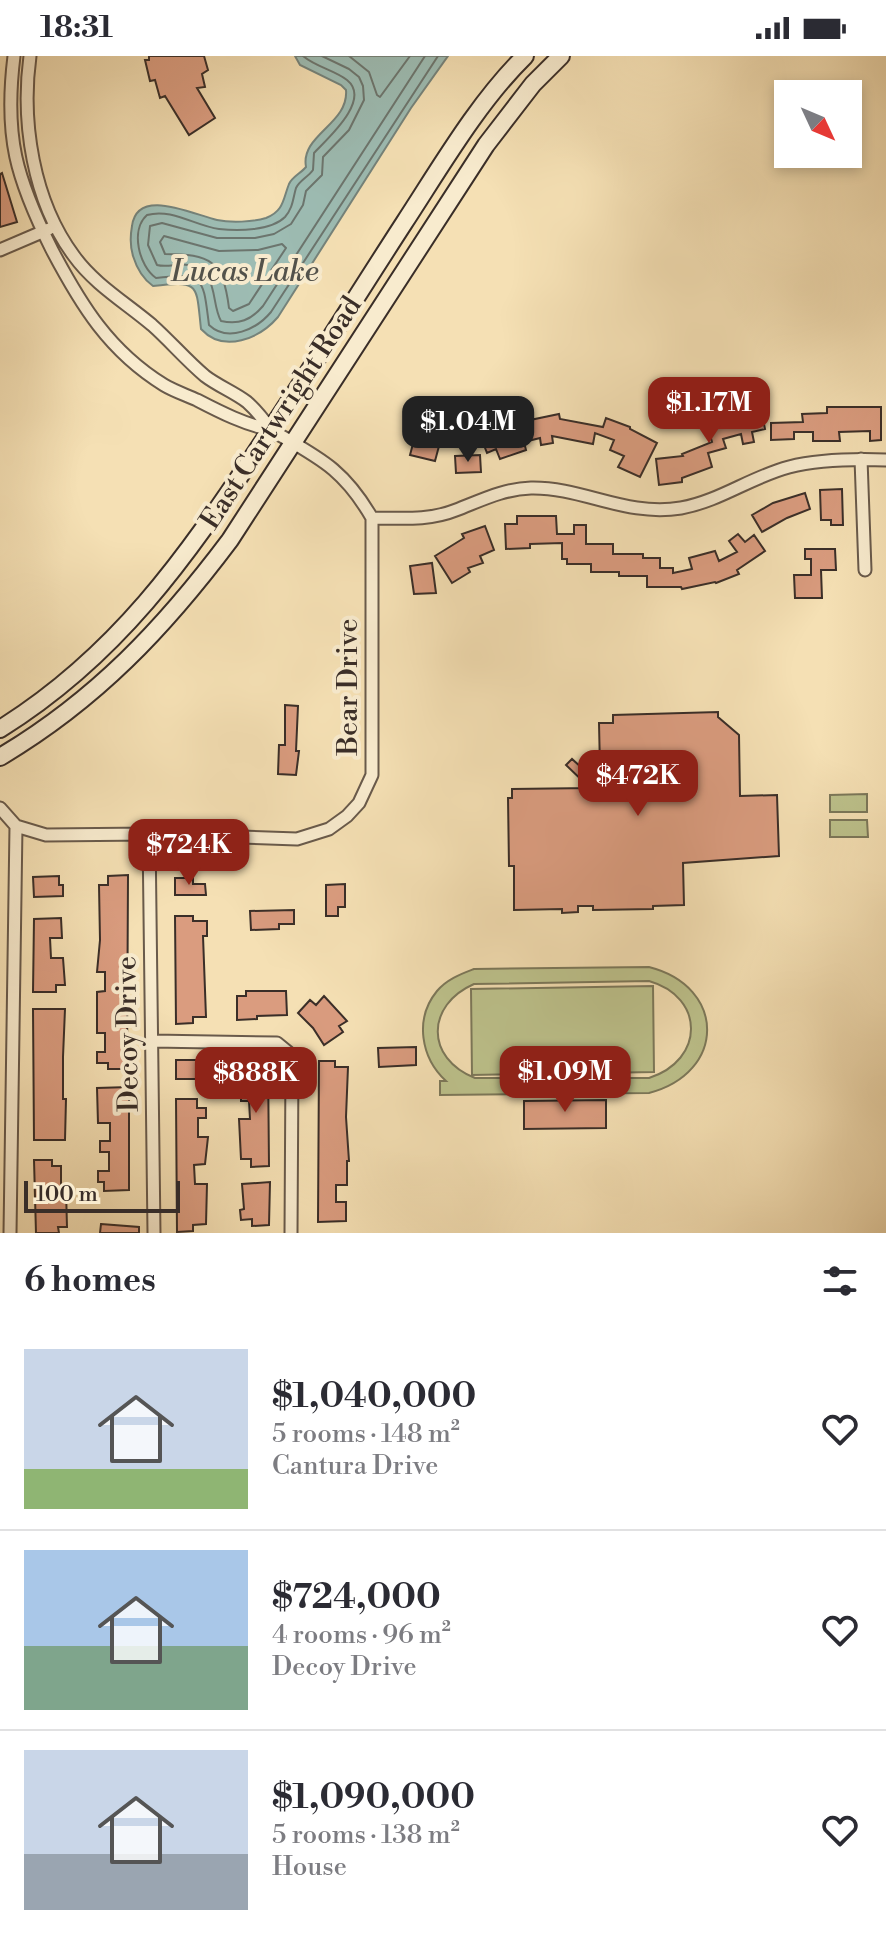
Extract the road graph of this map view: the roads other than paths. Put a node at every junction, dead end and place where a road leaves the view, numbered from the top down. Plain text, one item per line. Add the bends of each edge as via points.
1 (14, 56) edge
2 (30, 56) edge
3 (525, 56) edge
4 (561, 56) edge
5 (27, 95) junction
6 (5, 97) edge
7 (28, 114) junction
8 (5, 115) edge
9 (57, 225) junction
10 (43, 232) junction
11 (0, 250) edge
12 (271, 430) junction
13 (293, 443) junction
14 (861, 459) junction
15 (886, 460) edge
16 (372, 518) junction
17 (865, 570) dead end
18 (0, 729) edge
19 (0, 757) edge
20 (0, 808) edge
21 (16, 826) junction
22 (149, 834) junction
23 (153, 1041) junction
24 (10, 1233) edge
25 (154, 1233) edge
26 (291, 1233) edge

1 - 6 street
2 - 5 street
3 - 12 main road, East Cartwright Road via 463,132
4 - 13 main road, East Cartwright Road via 486,145
5 - 6 street
5 - 7 street
6 - 8 street
7 - 8 street
7 - 9 street via 37,177
8 - 10 street via 20,180
9 - 10 street
9 - 12 street via 86,270 209,379 249,404
10 - 11 street
10 - 12 street via 76,297 133,363 166,386 238,421
12 - 13 street
12 - 18 main road, East Cartwright Road via 153,597 36,707
13 - 16 street via 332,466 358,493
13 - 19 main road, East Cartwright Road via 222,550 143,646 89,695
14 - 15 street
14 - 16 street via 789,467 679,508 626,508 536,488 491,495 436,516
14 - 17 street
16 - 22 street, Bear Drive via 372,775 359,803 329,829 297,839
20 - 21 street
21 - 22 street, Bear Drive via 46,835
21 - 24 street
22 - 23 street, Decoy Drive
23 - 25 street, Decoy Drive
23 - 26 street via 277,1043 288,1052

